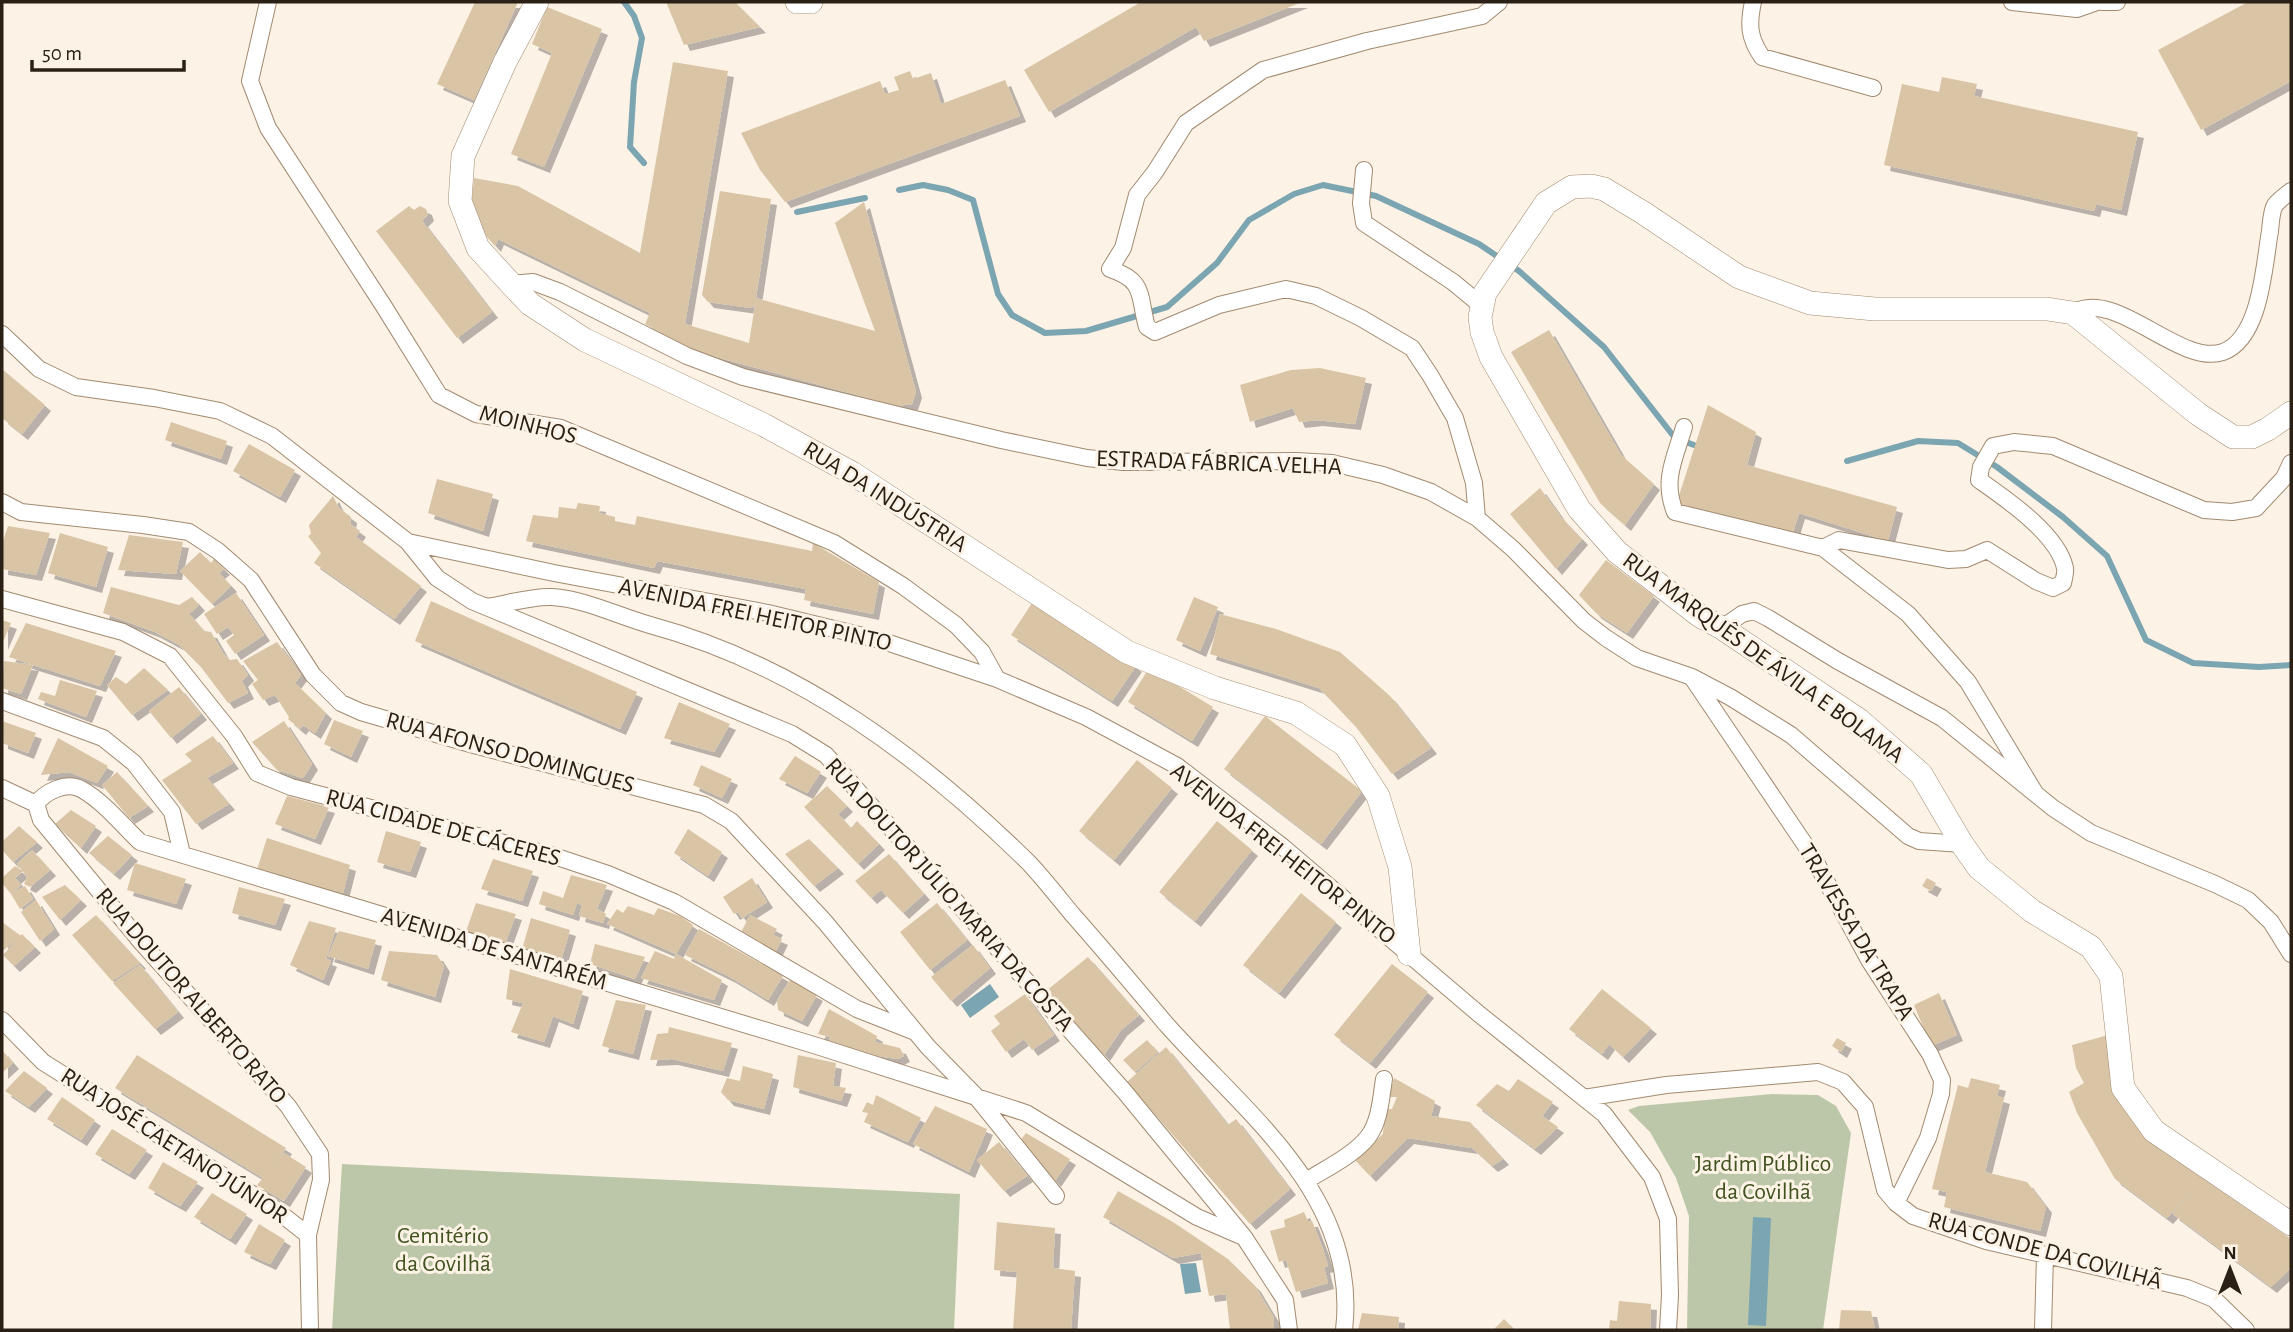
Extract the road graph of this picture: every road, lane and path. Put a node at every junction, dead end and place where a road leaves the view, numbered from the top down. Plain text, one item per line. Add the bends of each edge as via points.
1 (268, 2) edge
2 (537, 2) edge
3 (797, 2) edge
4 (811, 2) edge
5 (1499, 2) edge
6 (1753, 2) edge
7 (2012, 2) edge
8 (2100, 2) edge
9 (2118, 2) edge
10 (1873, 88) dead end
11 (1364, 170) dead end
12 (2291, 191) edge
13 (511, 284) junction
14 (1484, 299) junction
15 (2073, 313) junction
16 (2, 334) edge
17 (2290, 420) edge
18 (1684, 427) dead end
19 (2291, 463) edge
20 (2, 502) edge
21 (1477, 518) junction
22 (408, 542) junction
23 (1823, 548) junction
24 (2, 599) edge
25 (485, 607) junction
26 (1722, 628) junction
27 (1692, 677) junction
28 (997, 679) junction
29 (2, 701) edge
30 (2, 789) edge
31 (2035, 793) junction
32 (36, 804) junction
33 (1962, 844) junction
34 (182, 854) junction
35 (1409, 954) junction
36 (2291, 954) edge
37 (2, 1020) edge
38 (915, 1032) junction
39 (1384, 1079) dead end
40 (974, 1094) junction
41 (1584, 1098) junction
42 (1306, 1181) junction
43 (1056, 1196) dead end
44 (1896, 1203) junction
45 (2291, 1224) edge
46 (308, 1235) junction
47 (1244, 1237) junction
48 (2045, 1255) junction
49 (310, 1330) edge
50 (1289, 1330) edge
51 (1345, 1330) edge
52 (1668, 1330) edge
53 (2043, 1330) edge
54 (2246, 1330) edge

1 - 28 street, MOINHOS via 250,81 268,128 439,395 476,414 561,428 834,543 956,625 982,652
2 - 13 main road, RUA DA INDÚSTRIA via 463,156 460,201 478,248
3 - 4 main road
5 - 21 street via 1482,16 1263,70 1186,123 1137,195 1123,248 1110,269 1128,275 1140,290 1146,327 1155,332 1219,305 1286,289 1316,296 1412,348 1455,418 1474,483
6 - 10 street via 1751,41 1762,57
7 - 8 street via 2077,9
8 - 9 street
11 - 14 street via 1364,223
12 - 15 street via 2274,207 2254,316 2242,338 2222,352 2197,352 2107,309 2084,306
13 - 21 street, ESTRADA FÁBRICA VELHA via 533,282 560,292 687,356 743,377 1087,458 1123,463 1332,463 1431,492
13 - 35 main road, RUA DA INDÚSTRIA via 530,304 585,340 764,425 852,473 1127,652 1215,688 1296,713 1345,745 1382,808 1400,867
14 - 15 main road via 1546,203 1572,187 1591,186 1642,212 1739,276 1810,303 1875,309
14 - 26 main road, RUA MARQUÊS DE ÁVILA E BOLAMA via 1480,317 1491,357 1579,509 1617,552
15 - 17 main road via 2197,414 2233,437 2252,437
16 - 22 street via 39,369 76,387 220,411 272,436
18 - 23 street via 1668,478 1675,512
19 - 23 street via 2284,478 2256,508 2232,512 2204,510 2053,446 2014,442 1993,446 1979,480 2055,544 2066,570 2063,583 2053,588 1987,550 1966,559 1948,560 1839,540
20 - 38 street, RUA AFONSO DOMINGUES via 21,512 189,532 251,580 313,675 341,703 361,712 704,805 731,821 825,922
21 - 27 street, ESTRADA FÁBRICA VELHA via 1606,638 1637,658
22 - 25 street, RUA DOUTOR JÚLIO MARIA DA COSTA via 437,578
22 - 28 street, AVENIDA FREI HEITOR PINTO via 768,613 880,640
23 - 31 street via 1908,614 1968,682
24 - 38 street, RUA CIDADE DE CÁCERES via 123,632 170,656 234,736 257,773 291,787 608,874 674,902 857,1009
25 - 42 street via 549,597 576,600 712,644 769,668 854,717 937,779 1030,865 1168,1026 1275,1138
25 - 47 street, RUA DOUTOR JÚLIO MARIA DA COSTA via 792,734 826,755 1124,1091
26 - 31 street via 1754,611 1769,618 1942,718
26 - 33 main road, RUA MARQUÊS DE ÁVILA E BOLAMA via 1858,720 1921,774
27 - 33 street, ESTRADA FÁBRICA VELHA via 1791,735 1908,836
27 - 44 street, TRAVESSA DA TRAPA via 1812,855 1942,1080 1928,1138
28 - 35 street, AVENIDA FREI HEITOR PINTO via 1178,766
29 - 34 street via 103,738 134,763 172,812
30 - 32 street
31 - 36 street via 2091,833 2248,900 2271,922
32 - 34 street, AVENIDA DE SANTARÉM via 44,793 79,787 140,842
32 - 46 street, RUA DOUTOR ALBERTO RATO via 41,820 141,942 288,1106 320,1154 321,1180
33 - 45 main road, RUA MARQUÊS DE ÁVILA E BOLAMA via 1979,868 2032,911 2091,947 2111,976 2123,1088 2154,1131
34 - 40 street, AVENIDA DE SANTARÉM
35 - 41 street, AVENIDA FREI HEITOR PINTO
37 - 46 street, RUA JOSÉ CAETANO JÚNIOR via 43,1062 271,1206
38 - 40 street, RUA AFONSO DOMINGUES
39 - 42 street via 1378,1115 1368,1137
40 - 43 street
40 - 47 street, AVENIDA DE SANTARÉM via 1027,1113 1197,1217
41 - 44 street, RUA CONDE DA COVILHÃ via 1666,1085 1818,1072 1843,1082 1865,1107 1885,1190
41 - 52 street, AVENIDA FREI HEITOR PINTO via 1604,1115 1652,1177 1668,1219
42 - 51 street via 1324,1209 1340,1253
44 - 48 street, RUA CONDE DA COVILHÃ via 1913,1216
46 - 49 street, RUA JOSÉ CAETANO JÚNIOR
47 - 50 street, RUA DOUTOR JÚLIO MARIA DA COSTA via 1285,1300
48 - 53 street
48 - 54 street, RUA CONDE DA COVILHÃ via 2187,1288 2214,1299

